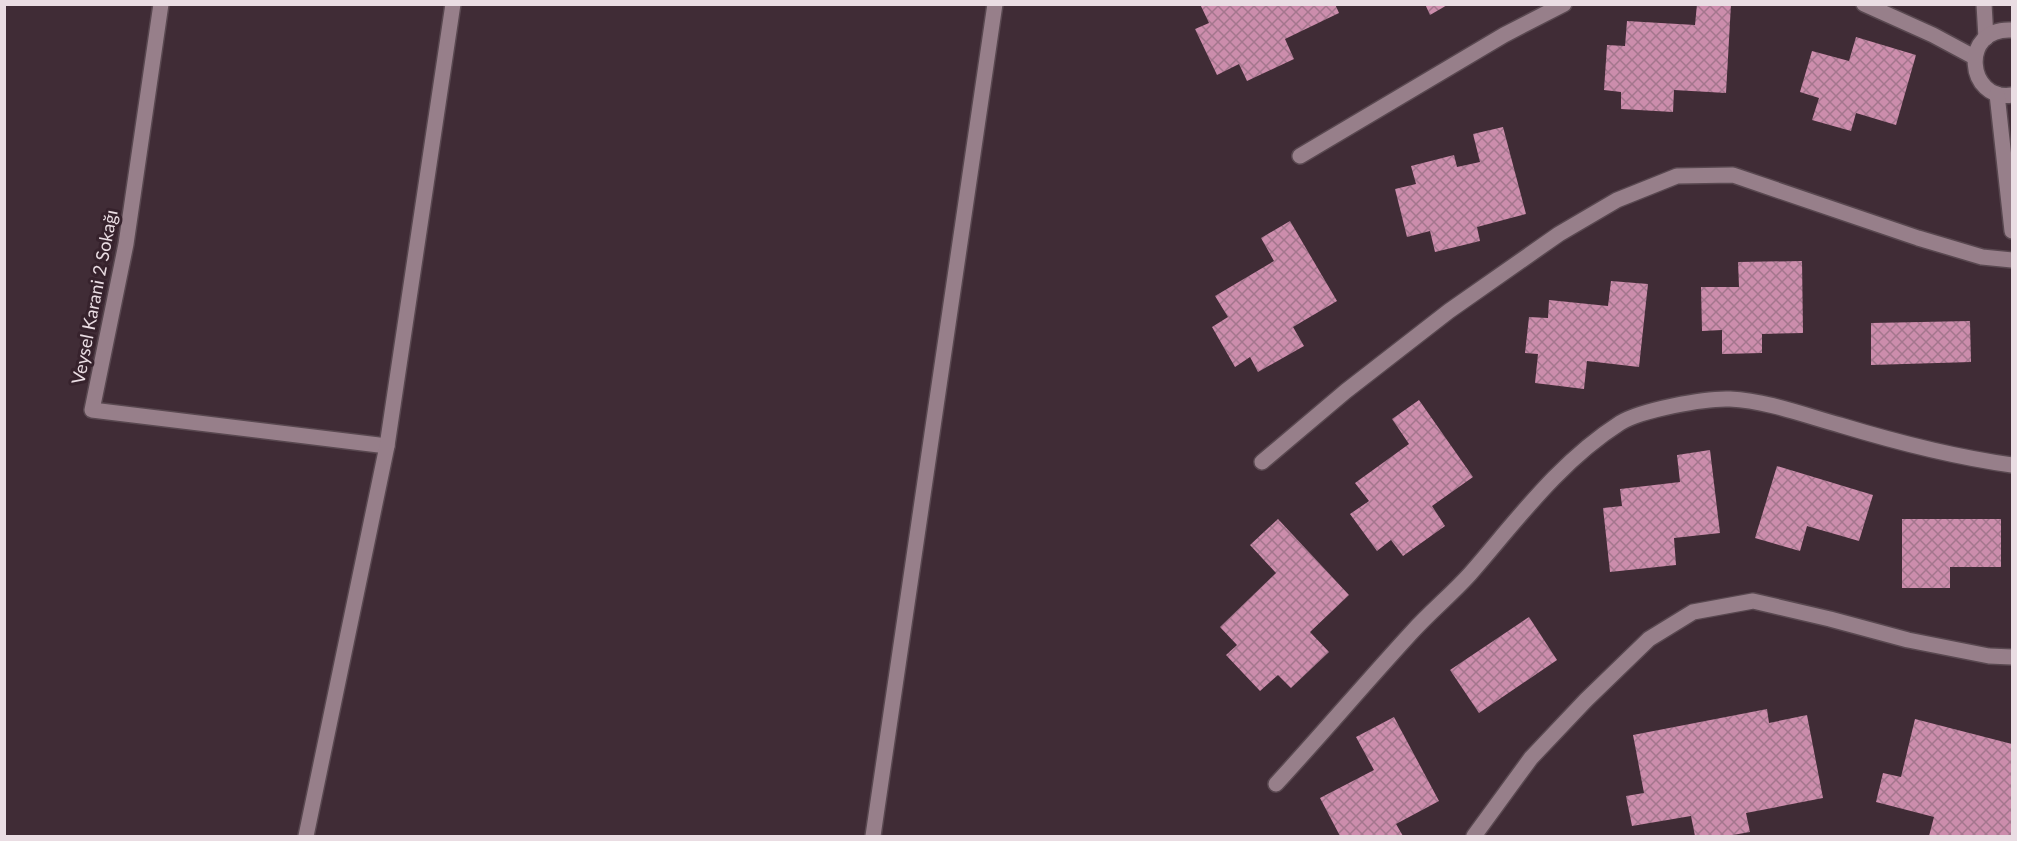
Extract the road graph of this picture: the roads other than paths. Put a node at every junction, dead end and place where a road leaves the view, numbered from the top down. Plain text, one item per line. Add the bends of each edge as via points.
1 (161, 4) edge
2 (453, 4) edge
3 (995, 4) edge
4 (1564, 4) edge
5 (1864, 4) edge
6 (1984, 4) edge
7 (2013, 30) edge
8 (1986, 38) junction
9 (1974, 57) junction
10 (1996, 94) junction
11 (2013, 95) edge
12 (1300, 156) dead end
13 (2013, 231) edge
14 (2013, 260) edge
15 (387, 446) junction
16 (1262, 462) dead end
17 (2013, 465) edge
18 (2013, 657) edge
19 (1276, 784) dead end
20 (306, 837) edge
21 (873, 837) edge
22 (1474, 837) edge

1 - 15 street, Veysel Karani 2 Sokağı via 126,244 92,410
2 - 15 street
3 - 21 street
4 - 12 street via 1504,35
5 - 9 street
6 - 8 street
7 - 8 street via 1994,32
8 - 9 street
9 - 10 street via 1979,79
10 - 11 street
10 - 13 street
14 - 16 street via 1982,257 1918,238 1733,175 1677,176 1617,200 1559,234 1449,311
15 - 20 street
17 - 19 street via 1960,456 1781,407 1728,399 1668,406 1622,422 1573,458
18 - 22 street via 1908,640 1753,601 1694,612 1648,639 1586,700 1531,758

